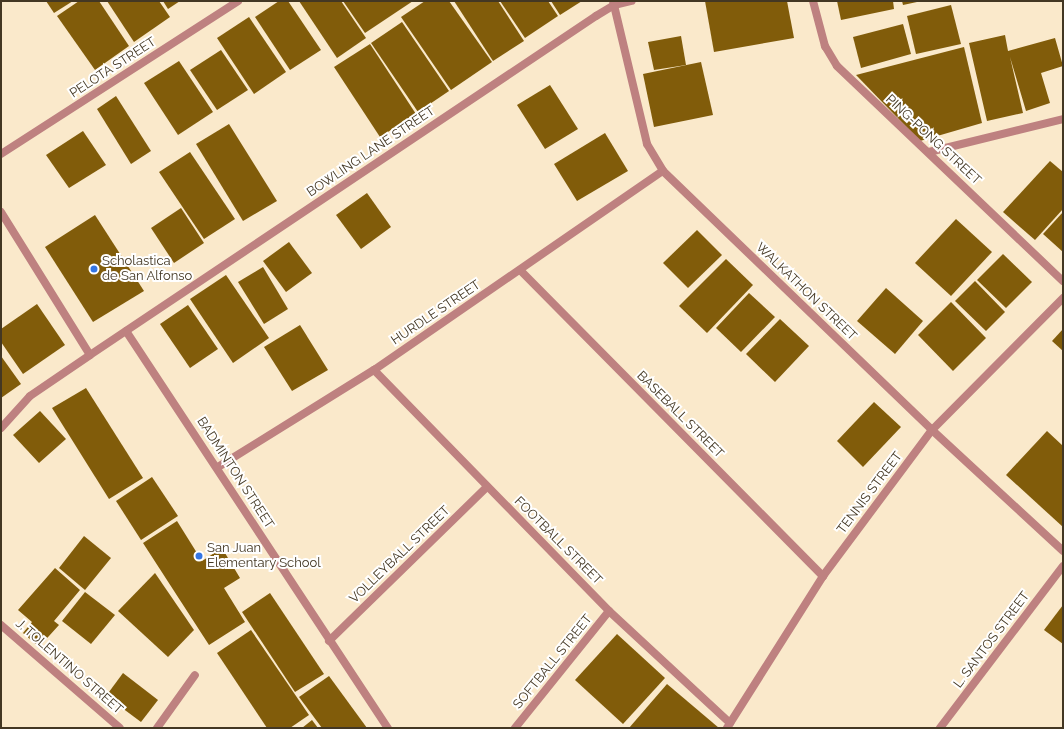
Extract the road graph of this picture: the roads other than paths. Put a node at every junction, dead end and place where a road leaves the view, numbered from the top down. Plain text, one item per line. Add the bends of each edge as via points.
1 (238, 1) edge
2 (632, 1) edge
3 (814, 1) edge
4 (614, 3) edge
5 (1063, 119) edge
6 (929, 152) junction
7 (1, 154) edge
8 (663, 171) junction
9 (1, 212) edge
10 (520, 270) junction
11 (1063, 281) edge
12 (1063, 298) edge
13 (126, 331) junction
14 (90, 355) junction
15 (374, 370) junction
16 (1, 428) edge
17 (932, 430) junction
18 (218, 467) junction
19 (487, 487) junction
20 (1063, 551) edge
21 (1063, 566) edge
22 (823, 576) junction
23 (609, 611) junction
24 (1, 625) edge
25 (329, 641) junction
26 (194, 675) dead end
27 (729, 725) edge
28 (120, 728) edge
29 (156, 728) edge
30 (388, 728) edge
31 (514, 728) edge
32 (940, 728) edge

1 - 7 street, PELOTA STREET
2 - 4 street, BOWLING LANE STREET
3 - 6 street, PING-PONG STREET via 825,46 837,66
4 - 8 street, WALKATHON STREET via 647,144
4 - 13 street, BOWLING LANE STREET
5 - 6 street
6 - 11 street, PING-PONG STREET
8 - 10 street, HURDLE STREET
8 - 17 street, WALKATHON STREET
9 - 14 street
10 - 15 street, HURDLE STREET
10 - 22 street, BASEBALL STREET
12 - 17 street, TENNIS STREET
13 - 14 street
13 - 18 street, BADMINTON STREET
14 - 16 street via 30,396
15 - 18 street, HURDLE STREET
15 - 19 street, FOOTBALL STREET
17 - 20 street, WALKATHON STREET
17 - 22 street, TENNIS STREET
18 - 25 street, BADMINTON STREET
19 - 23 street, FOOTBALL STREET
19 - 25 street, VOLLEYBALL STREET
21 - 32 street, L. SANTOS STREET
22 - 27 street, TENNIS STREET
23 - 27 street, FOOTBALL STREET
23 - 31 street, SOFTBALL STREET
24 - 28 street, J. TOLENTINO STREET
25 - 30 street, BADMINTON STREET
26 - 29 street

